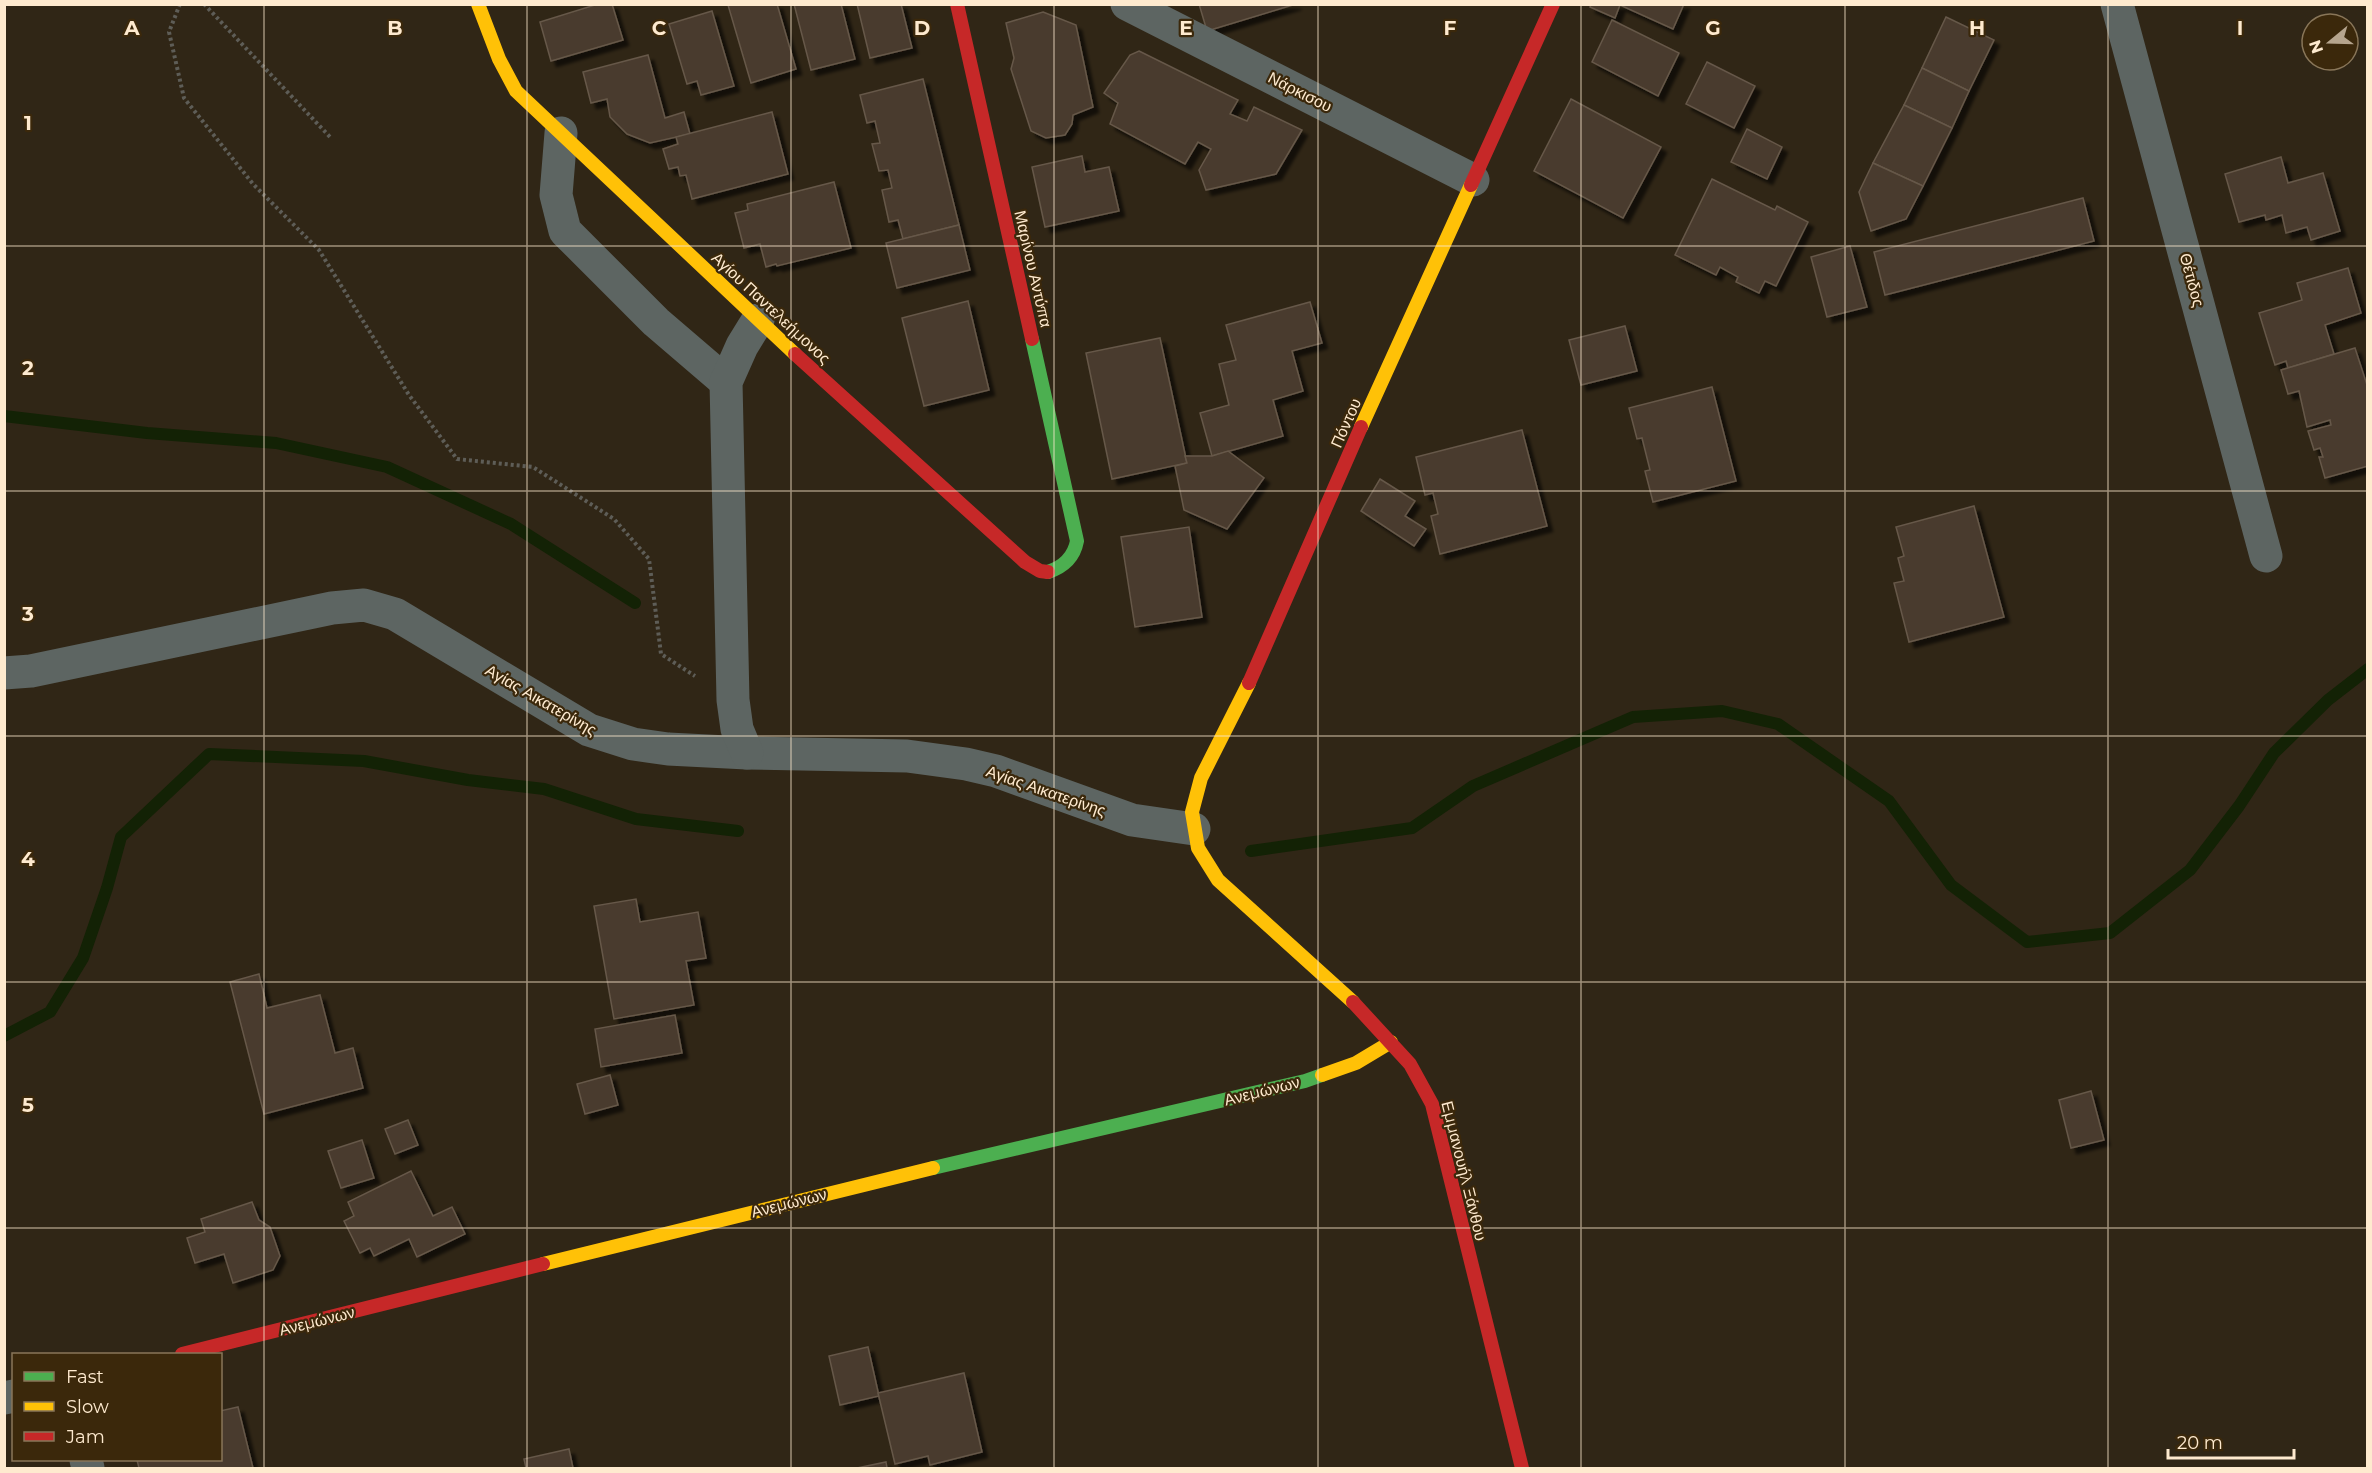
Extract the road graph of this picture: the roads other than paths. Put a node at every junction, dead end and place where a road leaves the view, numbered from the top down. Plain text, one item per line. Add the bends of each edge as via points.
1 (478, 4) edge
2 (957, 4) edge
3 (1127, 4) edge
4 (1553, 4) edge
5 (2117, 4) edge
6 (561, 133) junction
7 (1473, 180) junction
8 (758, 320) junction
9 (726, 382) junction
10 (1077, 542) joint
11 (2266, 556) dead end
12 (4, 673) edge
13 (747, 753) junction
14 (1199, 843) junction
15 (1391, 1042) junction
16 (186, 1353) edge
17 (1522, 1468) edge

1 - 6 street, Αγίου Παντελεήμονος via 507,78
2 - 10 street, Μαρίνου Αντύπα
3 - 7 street, Νάρκισου
4 - 7 street, Πόντου
5 - 11 street, Θέτιδος
6 - 8 street, Αγίου Παντελεήμονος
6 - 9 street via 556,195 565,231 656,322
7 - 14 street, Πόντου via 1254,674 1201,778 1193,806
8 - 9 street
8 - 10 street, Αγίου Παντελεήμονος via 1025,562 1050,572 1071,559
9 - 13 street via 733,700 737,729
12 - 13 street, Αγίας Αικατερίνης via 31,672 332,608 364,605 395,614 589,730 633,744
13 - 14 street, Αγίας Αικατερίνης via 907,756 966,764 996,771
14 - 15 street, Εμμανουήλ Ξάνθου via 1226,888 1343,992
15 - 16 street, Ανεμώνων via 1356,1063 1305,1081 873,1182
15 - 17 street, Εμμανουήλ Ξάνθου via 1410,1064 1432,1104

